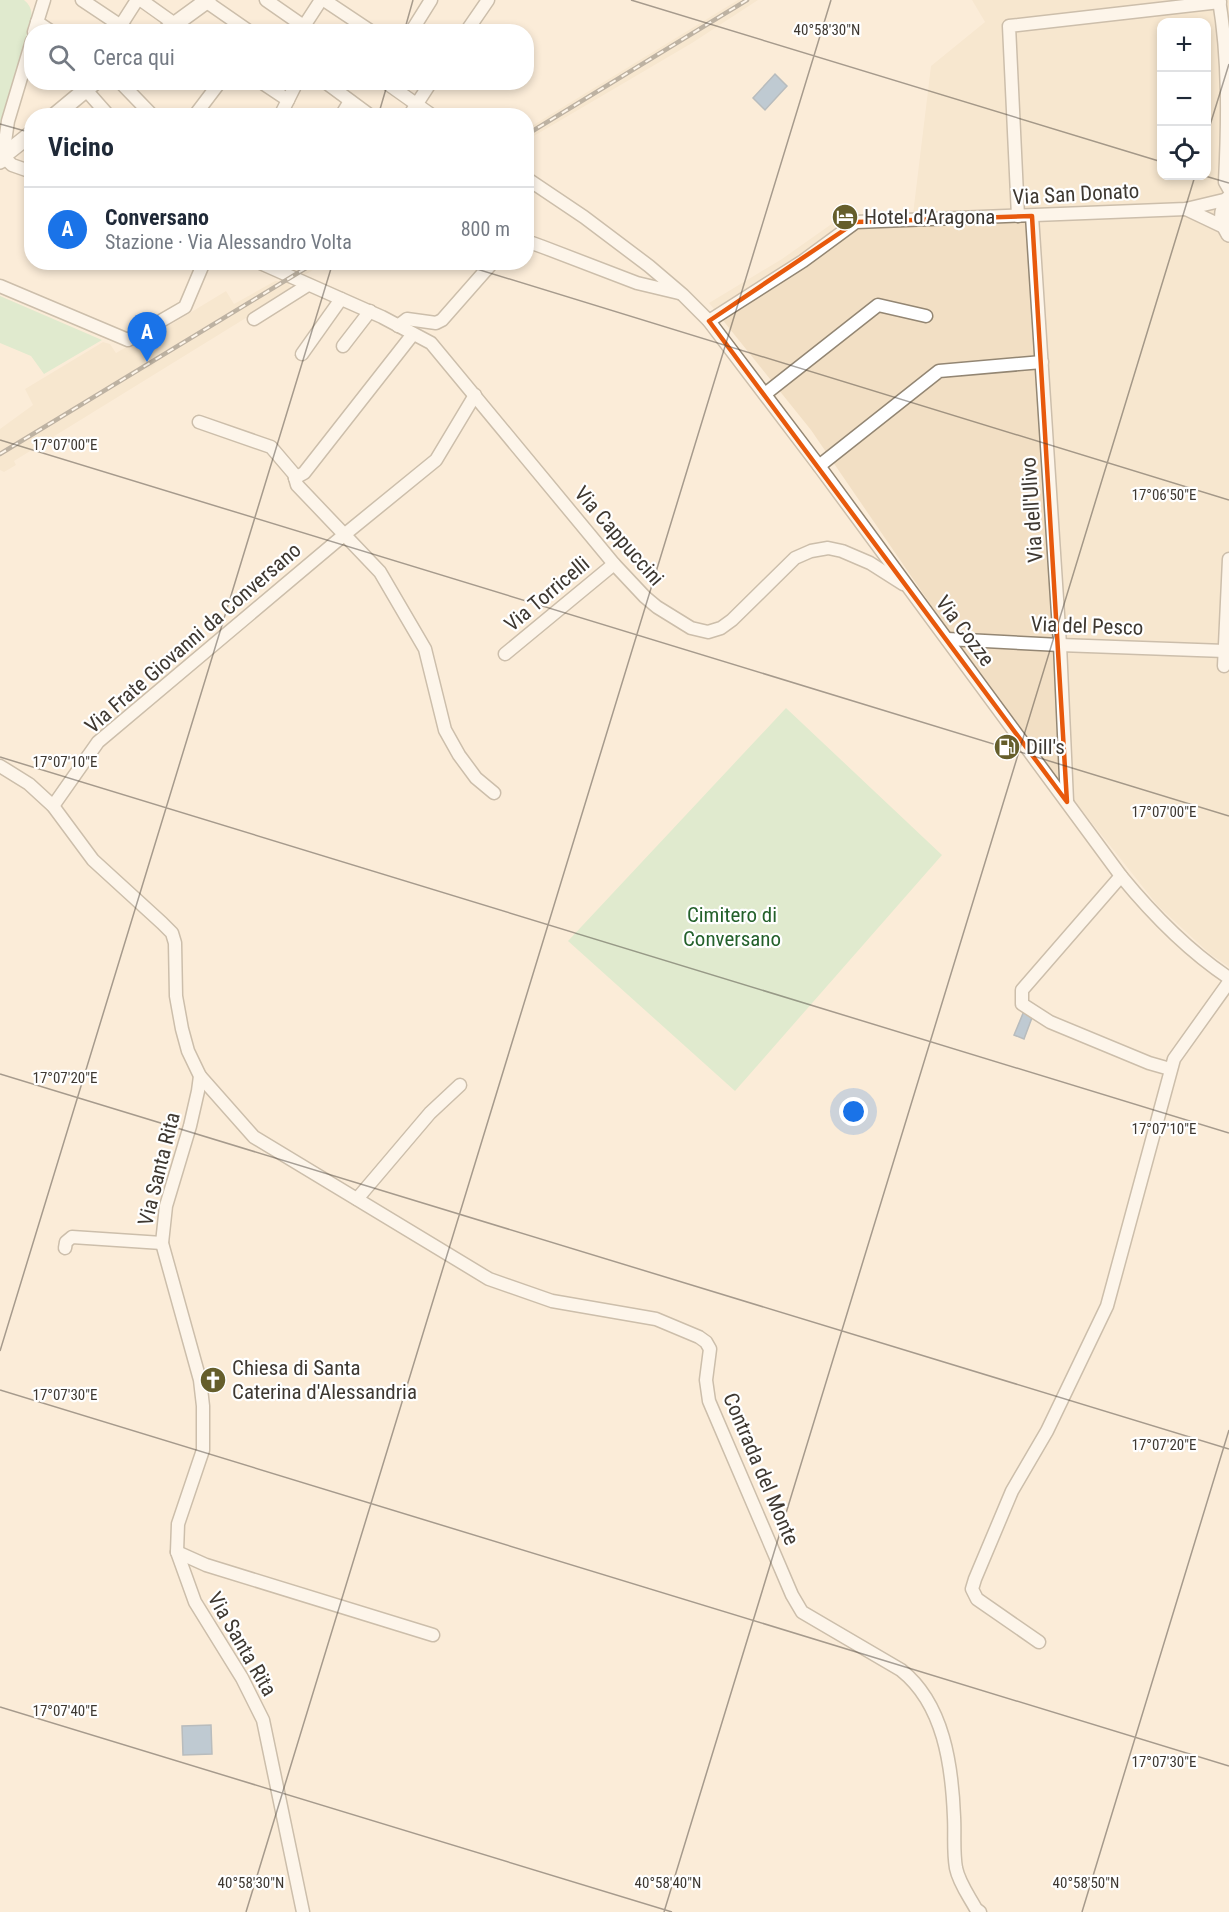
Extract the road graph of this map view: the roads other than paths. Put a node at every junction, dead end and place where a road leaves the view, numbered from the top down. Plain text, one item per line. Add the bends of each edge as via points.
1 (44, 0) edge
2 (139, 0) edge
3 (206, 0) edge
4 (266, 0) edge
5 (322, 0) edge
6 (431, 0) edge
7 (488, 0) edge
8 (1219, 1) edge
9 (86, 4) edge
10 (37, 24) edge
11 (118, 24) edge
12 (127, 24) edge
13 (169, 24) edge
14 (180, 24) edge
15 (239, 24) edge
16 (301, 24) edge
17 (310, 24) edge
18 (360, 24) edge
19 (416, 24) edge
20 (472, 24) edge
21 (24, 68) edge
22 (85, 90) edge
23 (93, 90) edge
24 (128, 90) edge
25 (214, 90) edge
26 (273, 90) edge
27 (293, 90) edge
28 (336, 90) edge
29 (396, 90) edge
30 (426, 90) edge
31 (288, 100) junction
32 (350, 100) junction
33 (416, 104) junction
34 (64, 108) edge
35 (104, 108) edge
36 (145, 108) edge
37 (200, 108) edge
38 (284, 108) edge
39 (346, 108) edge
40 (360, 108) edge
41 (414, 108) edge
42 (422, 108) edge
43 (24, 140) edge
44 (6, 155) edge
45 (24, 169) edge
46 (534, 183) edge
47 (1229, 195) edge
48 (1186, 209) junction
49 (1018, 216) junction
50 (1032, 216) junction
51 (1228, 232) edge
52 (534, 244) edge
53 (201, 270) edge
54 (486, 270) edge
55 (276, 271) edge
56 (308, 285) junction
57 (0, 286) edge
58 (683, 295) junction
59 (340, 299) junction
60 (370, 311) junction
61 (926, 316) dead end
62 (254, 319) dead end
63 (709, 321) junction
64 (398, 326) junction
65 (413, 334) junction
66 (343, 346) dead end
67 (302, 354) dead end
68 (1042, 362) junction
69 (765, 394) junction
70 (475, 395) junction
71 (199, 422) dead end
72 (819, 466) junction
73 (296, 478) junction
74 (344, 535) junction
75 (1229, 559) edge
76 (614, 564) junction
77 (909, 588) junction
78 (947, 639) junction
79 (1060, 645) junction
80 (1225, 651) junction
81 (505, 654) dead end
82 (1224, 666) dead end
83 (0, 766) edge
84 (494, 792) dead end
85 (1067, 802) junction
86 (53, 806) junction
87 (1121, 876) junction
88 (1229, 980) edge
89 (1170, 1069) junction
90 (200, 1076) junction
91 (460, 1085) dead end
92 (357, 1199) junction
93 (162, 1243) junction
94 (65, 1248) dead end
95 (177, 1552) junction
96 (432, 1635) dead end
97 (1039, 1642) dead end
98 (977, 1911) edge
99 (303, 1912) edge

1 - 10 street
2 - 12 street
2 - 13 street
3 - 14 main road
3 - 15 street
4 - 16 street
5 - 17 street
5 - 18 street
6 - 19 street
7 - 20 street
8 - 47 street via 1226,47 1225,182
8 - 49 street via 1009,26
9 - 11 street
21 - 44 street via 8,121
22 - 34 main road
23 - 35 street
24 - 36 street
25 - 37 street
26 - 31 street
27 - 31 street
28 - 32 street
29 - 33 street
30 - 33 street
31 - 38 street
32 - 39 street
32 - 40 street
33 - 41 street
33 - 42 street
43 - 44 main road
44 - 45 street via 12,165
46 - 58 street, Via Cozze via 584,217
47 - 48 street, Via San Donato
47 - 51 main road via 1222,210 1222,222
48 - 50 street, Via San Donato
48 - 51 street
49 - 50 street, Via San Donato
49 - 63 street, Via San Donato via 856,222
50 - 68 street, Via dell'Ulivo
52 - 58 street via 637,283
53 - 57 street via 185,307 128,340
54 - 64 street via 442,320 407,319
55 - 56 street, Via Cappuccini
56 - 59 street, Via Cappuccini
56 - 62 street
58 - 63 street, Via Cozze
59 - 60 street, Via Cappuccini
59 - 67 street
60 - 64 street, Via Cappuccini
60 - 66 street
61 - 69 street via 878,305
63 - 69 street, Via Cozze
64 - 65 street, Via Cappuccini
65 - 70 street, Via Cappuccini via 431,343
65 - 73 street
68 - 72 street via 939,371
68 - 79 street, Via dell'Ulivo
69 - 72 street, Via Cozze
70 - 74 street, Via Frate Giovanni da Conversano via 436,460
70 - 76 street, Via Cappuccini
71 - 73 street via 271,447
72 - 77 street, Via Cozze
73 - 74 street via 297,485
74 - 84 street via 380,572 425,650 445,729 476,778
74 - 86 street, Via Frate Giovanni da Conversano via 98,742
75 - 80 street
76 - 77 street, Via Cappuccini via 657,608 691,628 708,632 732,620 795,558 811,550 843,551
76 - 81 street, Via Torricelli
77 - 78 street, Via Cozze
78 - 79 street, Via del Pesco
78 - 85 street, Via Cozze
79 - 80 street, Via del Pesco
79 - 85 street, Via dell'Ulivo
80 - 82 street
83 - 86 street via 29,784
85 - 87 street, Via Cozze
86 - 90 street via 93,860 172,933 182,1029
87 - 88 street, Via Cozze via 1188,948
87 - 89 street via 1022,990 1022,1004 1050,1022
88 - 89 street
89 - 97 street via 1107,1306 1047,1431 1012,1491 972,1589 977,1599
90 - 92 street via 254,1137
90 - 93 street, Via Santa Rita via 166,1206
91 - 92 street via 430,1113
92 - 98 street, Contrada del Monte via 504,1286 552,1301 656,1319 706,1342 710,1349 706,1380 709,1401 802,1612 915,1680 933,1714 949,1761 956,1869
93 - 94 street via 72,1237
93 - 95 street, Via Santa Rita via 200,1380 205,1431 200,1464 178,1524
95 - 96 street
95 - 99 street, Via Santa Rita via 195,1602 242,1678 262,1720

